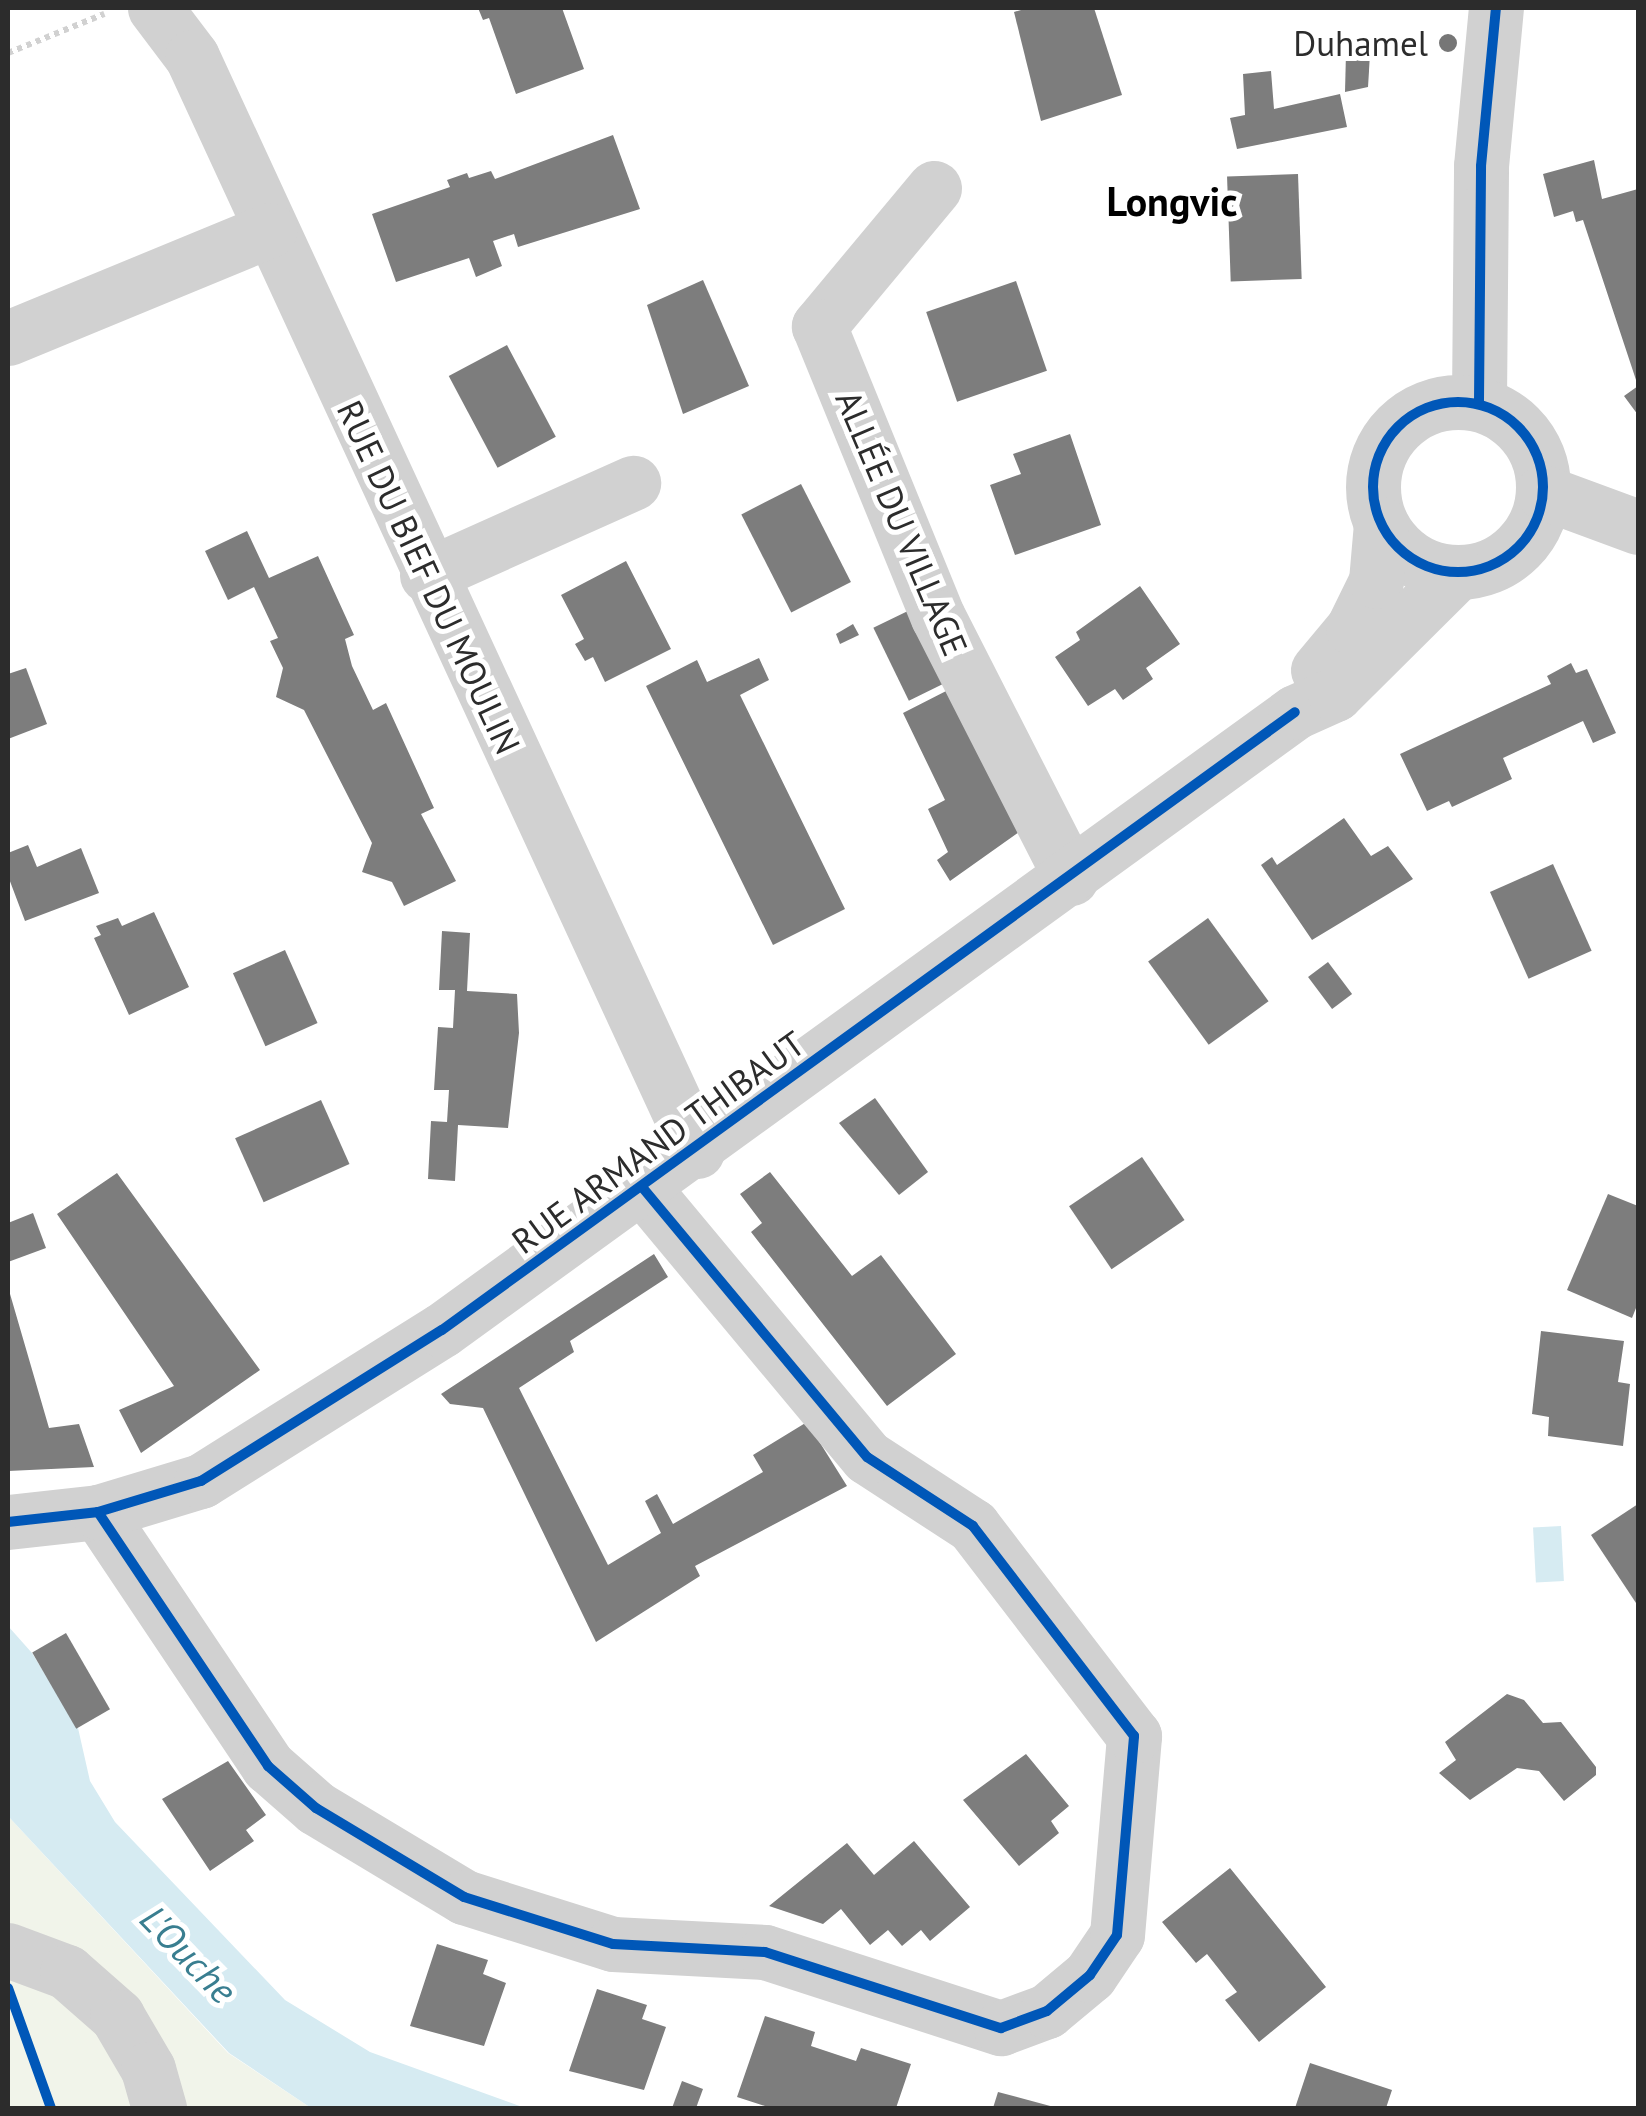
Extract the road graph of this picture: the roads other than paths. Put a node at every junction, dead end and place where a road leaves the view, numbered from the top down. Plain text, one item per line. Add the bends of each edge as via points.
1 (156, 8) edge
2 (1496, 8) edge
3 (934, 188) dead end
4 (270, 230) junction
5 (8, 338) edge
6 (1479, 401) junction
7 (633, 483) dead end
8 (1544, 492) junction
9 (1382, 524) junction
10 (1638, 527) edge
11 (1457, 573) junction
12 (427, 575) junction
13 (1295, 712) junction
14 (1070, 878) junction
15 (696, 1150) junction
16 (644, 1189) junction
17 (98, 1512) junction
18 (8, 1522) edge
19 (8, 1950) edge
20 (158, 2108) edge

1 - 4 street, RUE DU BIEF DU MOULIN via 192,57
2 - 6 street via 1480,166
3 - 14 street, ALLÉE DU VILLAGE via 819,326 938,617
4 - 5 street
4 - 12 street, RUE DU BIEF DU MOULIN
6 - 8 street via 1526,435
6 - 9 street via 1432,406 1405,419 1385,441 1371,482
7 - 12 street
8 - 10 street
8 - 11 street via 1532,530 1513,553
9 - 11 street via 1410,558
9 - 13 street, RUE ARMAND THIBAUT via 1376,581
11 - 13 street, RUE ARMAND THIBAUT via 1335,694
12 - 15 street, RUE DU BIEF DU MOULIN
13 - 14 street, RUE ARMAND THIBAUT
14 - 15 street, RUE ARMAND THIBAUT
15 - 16 street, RUE ARMAND THIBAUT
16 - 17 street, RUE ARMAND THIBAUT via 442,1330 202,1481
16 - 17 street via 867,1457 973,1526 1134,1736 1117,1935 1090,1974 1047,2012 1001,2028 765,1952 612,1944 464,1897 316,1808 268,1766
17 - 18 street, RUE ARMAND THIBAUT
19 - 20 street via 68,1972 117,2016 148,2069

